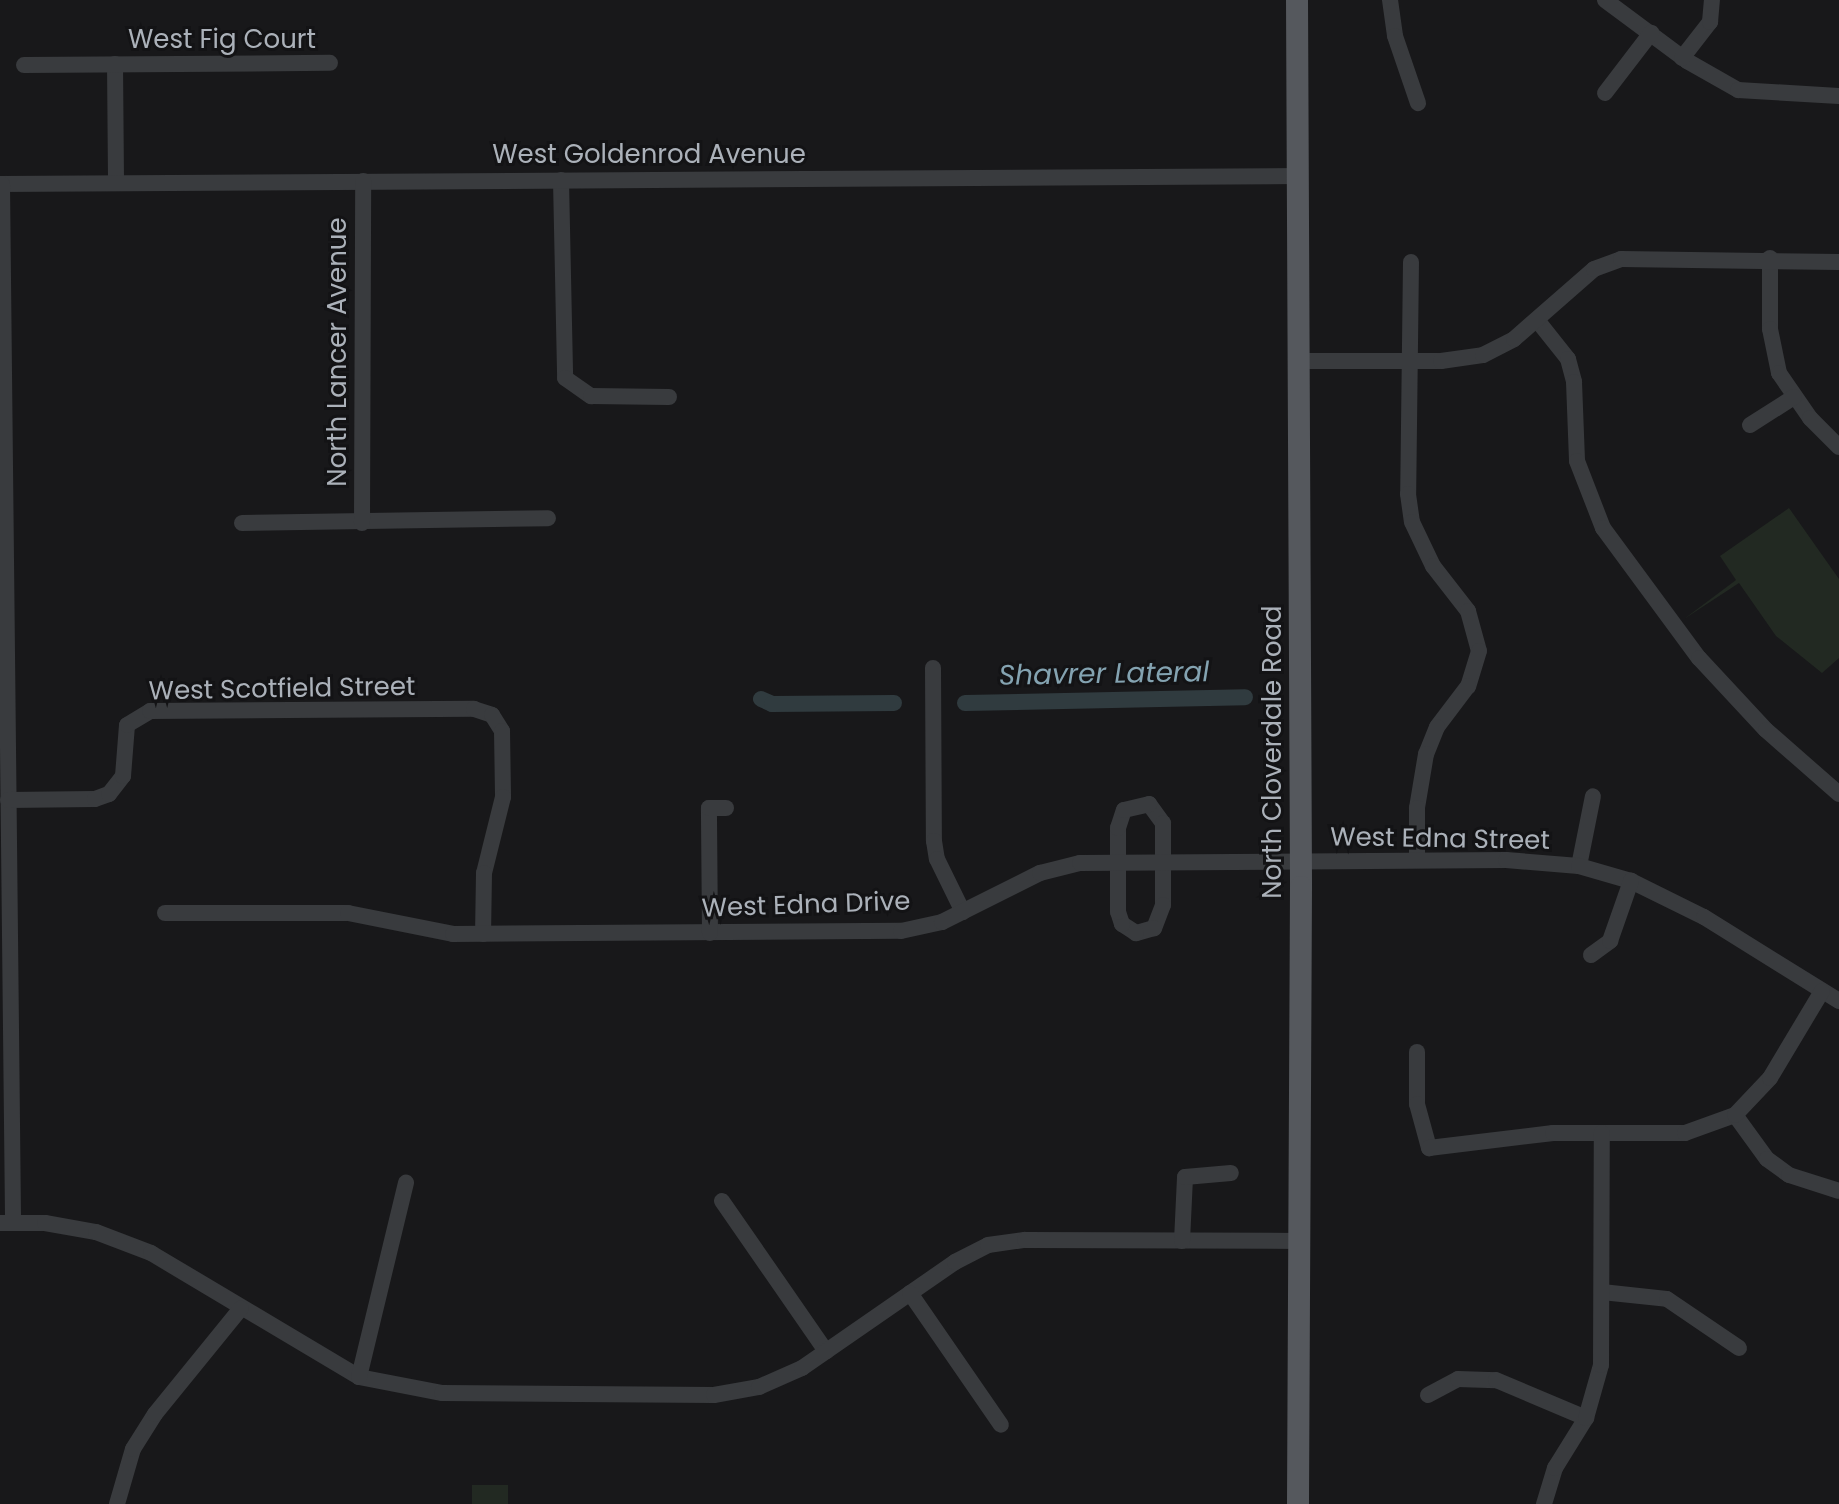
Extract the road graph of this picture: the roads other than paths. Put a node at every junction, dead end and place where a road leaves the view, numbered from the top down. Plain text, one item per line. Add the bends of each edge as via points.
1 (1297, 0) edge
2 (1390, 0) edge
3 (1605, 0) edge
4 (1712, 0) edge
5 (1651, 33) junction
6 (1682, 58) junction
7 (330, 63) dead end
8 (115, 64) junction
9 (24, 65) dead end
10 (1605, 93) dead end
11 (1839, 96) edge
12 (1418, 103) dead end
13 (1298, 176) junction
14 (561, 180) junction
15 (363, 181) junction
16 (116, 183) junction
17 (1, 184) edge
18 (1770, 258) junction
19 (1411, 262) dead end
20 (1839, 262) edge
21 (1537, 320) junction
22 (1298, 361) junction
23 (1412, 361) junction
24 (669, 397) dead end
25 (1794, 397) junction
26 (1750, 425) dead end
27 (1839, 447) edge
28 (548, 518) dead end
29 (242, 523) dead end
30 (362, 523) junction
31 (933, 668) dead end
32 (1839, 794) edge
33 (1593, 796) dead end
34 (8, 800) junction
35 (726, 808) dead end
36 (4, 848) edge
37 (1417, 859) junction
38 (1301, 861) junction
39 (1165, 862) junction
40 (1118, 863) junction
41 (1579, 866) junction
42 (1631, 881) junction
43 (963, 912) junction
44 (165, 913) dead end
45 (710, 933) junction
46 (483, 934) junction
47 (1591, 955) dead end
48 (1822, 991) junction
49 (1839, 1001) edge
50 (1417, 1052) dead end
51 (1735, 1115) junction
52 (1602, 1133) junction
53 (1231, 1173) dead end
54 (406, 1183) dead end
55 (1839, 1191) edge
56 (722, 1201) dead end
57 (6, 1223) edge
58 (1182, 1241) junction
59 (1299, 1241) junction
60 (1602, 1292) junction
61 (910, 1293) junction
62 (241, 1308) junction
63 (1739, 1348) dead end
64 (826, 1351) junction
65 (359, 1377) junction
66 (1428, 1395) dead end
67 (1586, 1418) junction
68 (1001, 1425) dead end
69 (117, 1504) edge
70 (1298, 1504) edge
71 (1544, 1504) edge

1 - 13 main road, North Cloverdale Road
2 - 12 street via 1395,36
3 - 5 street
4 - 6 street via 1710,22
5 - 6 street
5 - 10 street
6 - 11 street via 1738,90
7 - 8 street, West Fig Court
8 - 9 street, West Fig Court
8 - 16 street
13 - 14 street, West Goldenrod Avenue
13 - 22 main road, North Cloverdale Road
14 - 15 street, West Goldenrod Avenue
14 - 24 street via 561,363 572,387 591,396
15 - 16 street, West Goldenrod Avenue
15 - 30 street, North Lancer Avenue
16 - 17 street, West Goldenrod Avenue
17 - 34 street
18 - 20 street
18 - 21 street via 1621,259 1594,269
18 - 25 street via 1773,353
19 - 23 street
21 - 23 street via 1483,355
21 - 32 street via 1568,359 1577,461 1603,528 1699,658 1766,730
22 - 23 street
22 - 38 main road, North Cloverdale Road
23 - 37 street via 1412,522 1433,566 1468,611 1479,651 1472,678 1437,727 1426,754 1417,808
25 - 26 street
25 - 27 street
28 - 30 street
29 - 30 street
31 - 43 street via 934,841 937,859
33 - 41 street, West Edna Street
34 - 36 street
34 - 46 street, West Scotfield Street via 109,794 123,776 127,725 150,711 474,709 492,715 502,731 503,797 484,873
35 - 45 street via 709,808
36 - 57 street
37 - 38 street, West Edna Street
37 - 41 street, West Edna Street
38 - 39 street, West Edna Drive
38 - 59 main road, North Cloverdale Road
39 - 40 street, West Edna Drive
39 - 40 street via 1161,815 1140,802 1119,817
39 - 40 street via 1161,917 1154,928 1136,933 1119,916
40 - 43 street, West Edna Drive via 1056,866
41 - 42 street, West Edna Street
42 - 47 street via 1610,941
42 - 48 street, West Edna Street via 1704,917
43 - 45 street, West Edna Drive via 901,931
44 - 46 street, West Edna Drive via 348,913 431,932
45 - 46 street, West Edna Drive
48 - 49 street, West Edna Street
48 - 51 street via 1770,1078
50 - 52 street via 1417,1104 1429,1148 1553,1133
51 - 52 street via 1685,1133
51 - 55 street via 1767,1159 1789,1175
52 - 60 street
53 - 58 street via 1185,1177
54 - 65 street
56 - 64 street
57 - 62 street via 96,1232 151,1253
58 - 59 street
58 - 61 street via 1025,1240 988,1245
59 - 70 main road, North Cloverdale Road
60 - 63 street via 1667,1299
60 - 67 street via 1601,1365
61 - 64 street
61 - 68 street
62 - 65 street
62 - 69 street via 155,1414 133,1449
64 - 65 street via 759,1387 714,1395 442,1393
66 - 67 street via 1458,1379 1496,1380
67 - 71 street via 1555,1468

